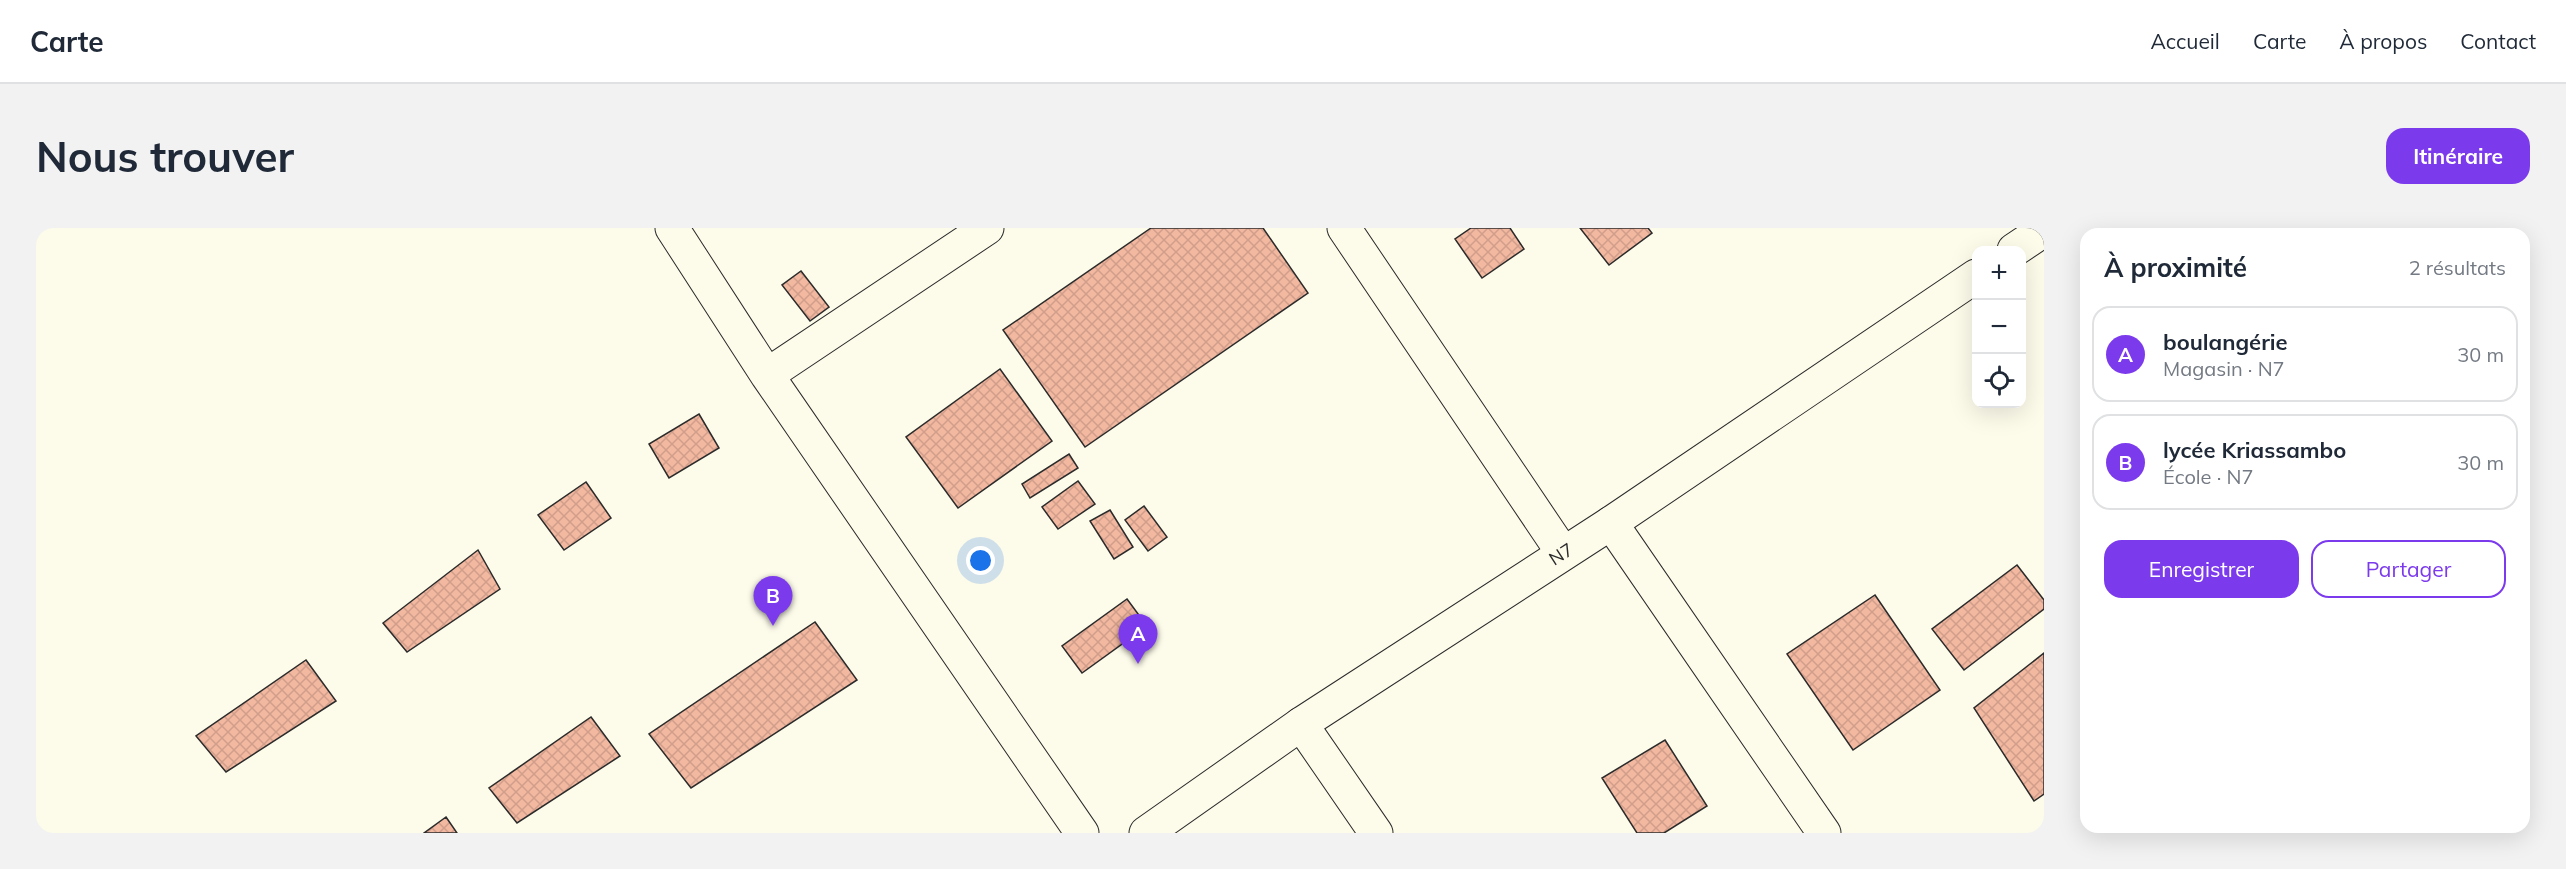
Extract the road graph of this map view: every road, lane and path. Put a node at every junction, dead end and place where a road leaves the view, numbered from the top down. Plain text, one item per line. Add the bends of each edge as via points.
1 (672, 228) edge
2 (987, 228) edge
3 (1344, 228) edge
4 (2044, 231) edge
5 (2020, 246) edge
6 (1972, 279) edge
7 (767, 375) junction
8 (1611, 523) junction
9 (1563, 553) junction
10 (1301, 724) junction
11 (1082, 833) edge
12 (1146, 833) edge
13 (1376, 833) edge
14 (1824, 833) edge

1 - 7 street
2 - 7 street
3 - 9 street
4 - 5 street
6 - 8 street, N7
7 - 11 street
8 - 9 street, N7
8 - 14 street
9 - 10 street, N7
10 - 12 street, N7
10 - 13 street

